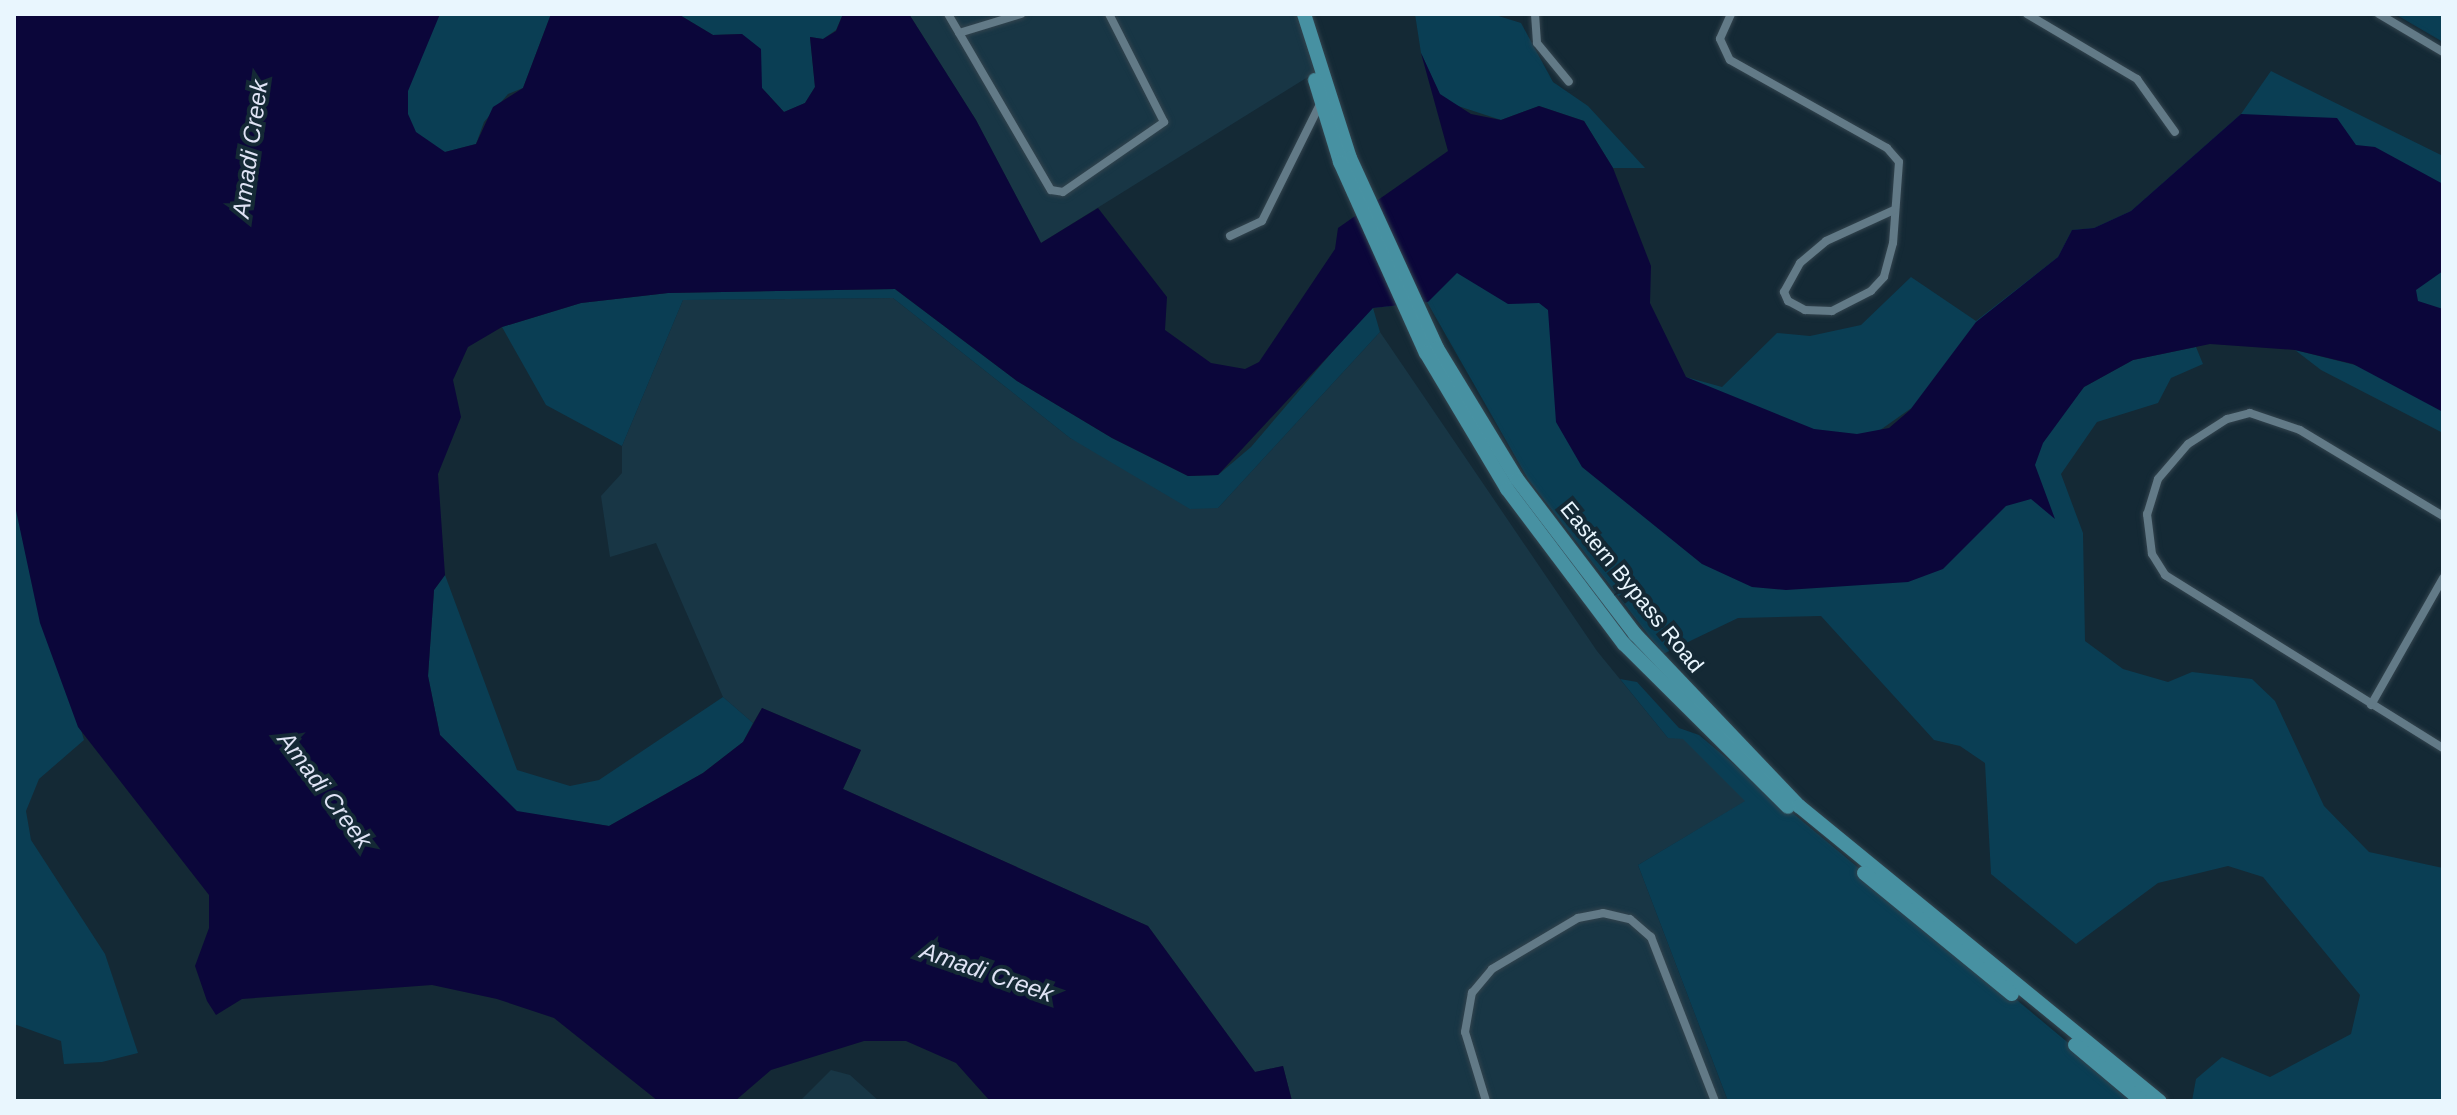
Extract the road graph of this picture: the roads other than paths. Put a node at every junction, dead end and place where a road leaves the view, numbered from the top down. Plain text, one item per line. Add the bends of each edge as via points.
1 (948, 14) edge
2 (1021, 14) edge
3 (1109, 14) edge
4 (1304, 14) edge
5 (1535, 14) edge
6 (1731, 14) edge
7 (2027, 14) edge
8 (2379, 14) edge
9 (959, 33) junction
10 (1310, 37) junction
11 (2443, 52) edge
12 (1569, 82) dead end
13 (1321, 102) junction
14 (2175, 132) dead end
15 (1345, 160) junction
16 (1894, 210) junction
17 (1230, 236) dead end
18 (1432, 351) junction
19 (2443, 516) edge
20 (2443, 578) edge
21 (2371, 705) junction
22 (2443, 748) edge
23 (1486, 1101) edge
24 (1715, 1101) edge
25 (2142, 1101) edge
26 (2160, 1101) edge

1 - 9 street
2 - 9 street
3 - 9 street via 1164,122 1063,192 1051,190
4 - 10 main road, Eastern Bypass Road
5 - 12 street via 1537,43
6 - 16 street via 1720,39 1730,60 1895,155 1900,172
7 - 14 street via 2137,79
8 - 11 street
10 - 13 main road, Eastern Bypass Road
10 - 15 main road, Eastern Bypass Road
13 - 15 main road, Eastern Bypass Road
13 - 17 street via 1262,221
15 - 18 main road, Eastern Bypass Road
16 - 16 street via 1889,262 1871,291 1832,311 1805,310 1788,301 1784,292 1800,263 1826,241
18 - 25 main road, Eastern Bypass Road via 1507,489 1577,584 1688,713 1858,868
18 - 26 main road, Eastern Bypass Road via 1517,479 1635,634 1756,764 1857,855
19 - 21 street via 2300,430 2250,413 2227,419 2188,444 2150,497 2148,532 2165,575
20 - 21 street
21 - 22 street
23 - 24 street via 1465,1032 1472,993 1492,969 1578,918 1603,913 1630,919 1651,937

